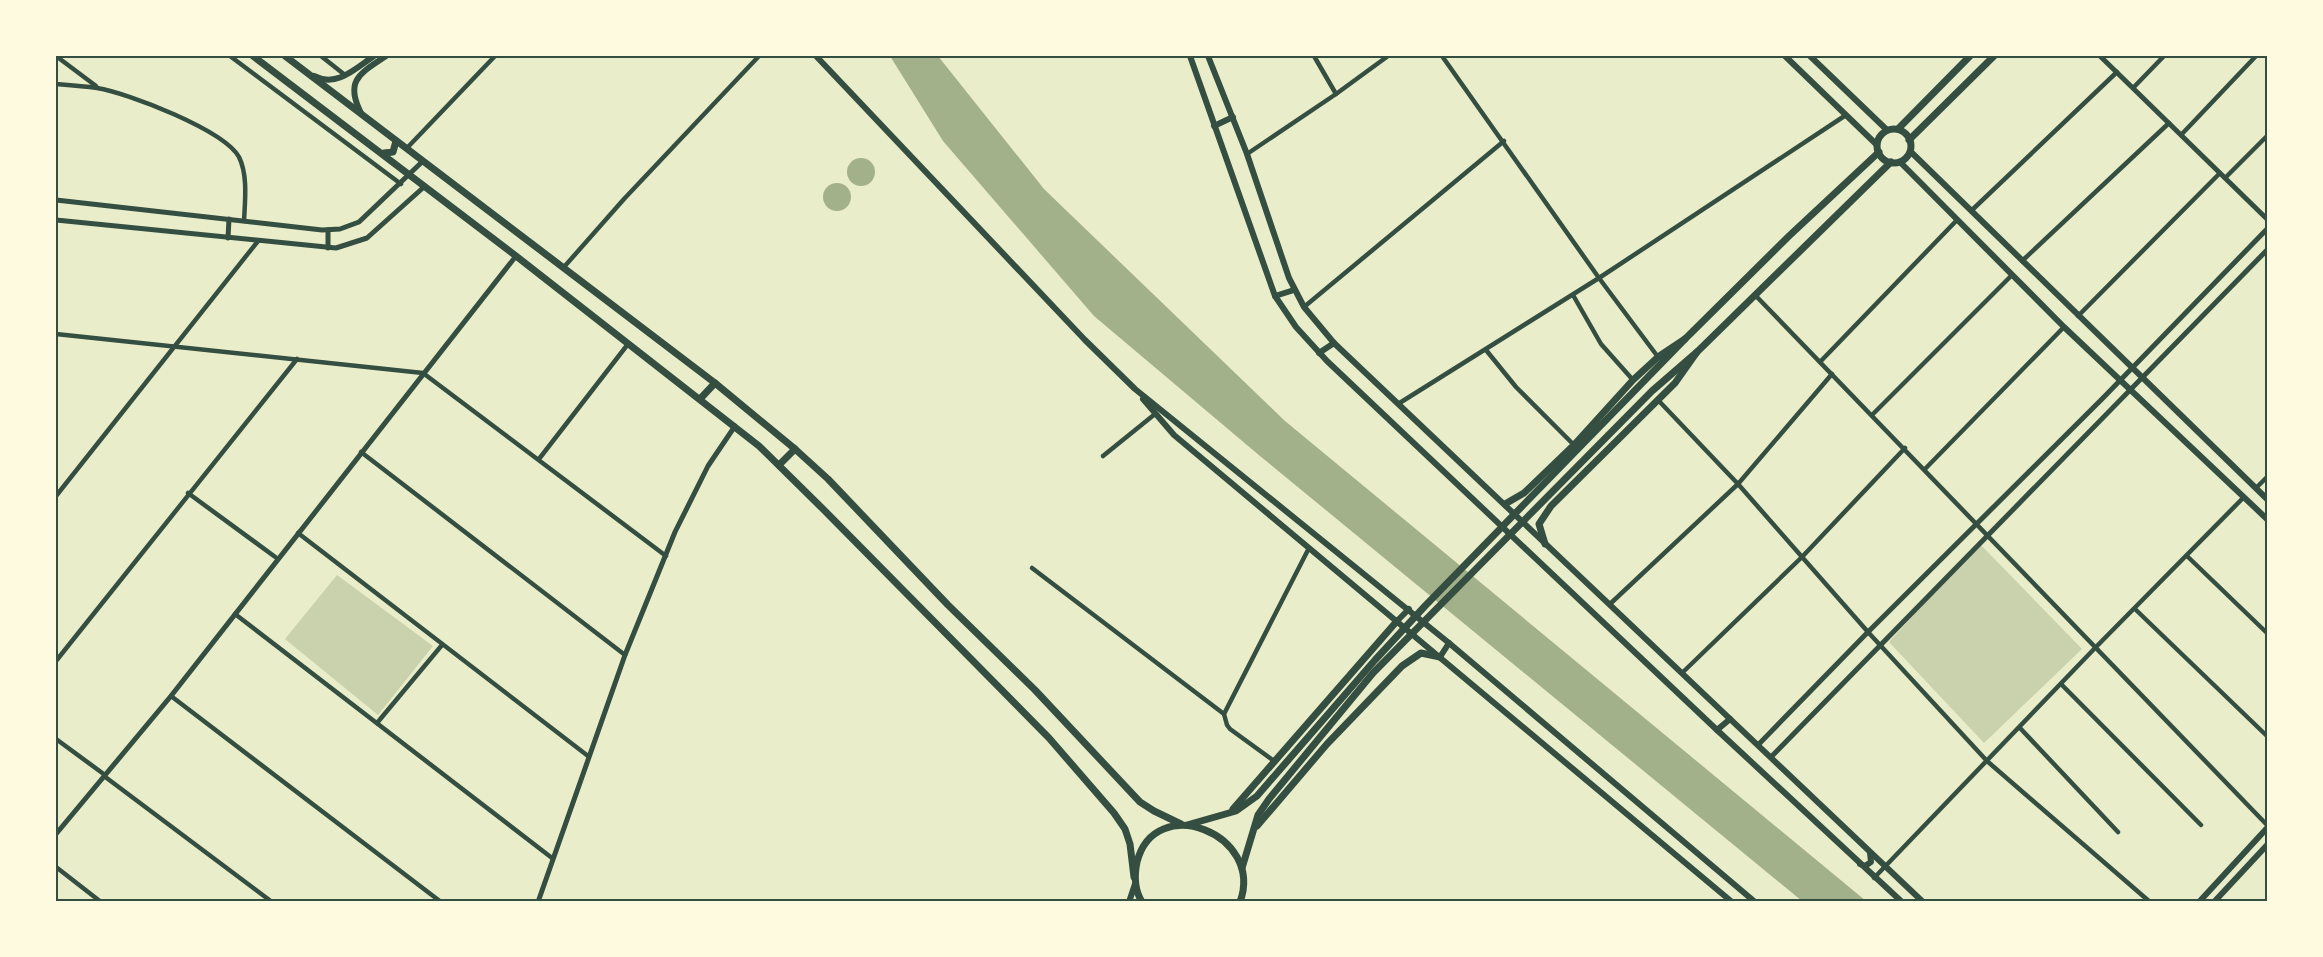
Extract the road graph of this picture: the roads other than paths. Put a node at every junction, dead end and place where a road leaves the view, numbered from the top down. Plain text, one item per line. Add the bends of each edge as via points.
1 (56, 56) edge
2 (230, 56) edge
3 (253, 56) edge
4 (285, 56) edge
5 (321, 56) edge
6 (374, 56) edge
7 (386, 56) edge
8 (495, 56) edge
9 (759, 56) edge
10 (816, 56) edge
11 (1190, 56) edge
12 (1208, 56) edge
13 (1314, 56) edge
14 (1388, 56) edge
15 (1442, 56) edge
16 (1785, 56) edge
17 (1810, 56) edge
18 (1970, 56) edge
19 (1994, 56) edge
20 (2100, 56) edge
21 (2164, 56) edge
22 (2256, 56) edge
23 (305, 71) junction
24 (2116, 72) junction
25 (345, 75) junction
26 (56, 84) edge
27 (98, 88) junction
28 (2133, 88) junction
29 (1336, 94) junction
30 (361, 114) junction
31 (1846, 115) junction
32 (1233, 117) junction
33 (2169, 123) junction
34 (1214, 126) junction
35 (1898, 129) junction
36 (1887, 130) junction
37 (2181, 135) junction
38 (2268, 135) edge
39 (1910, 140) junction
40 (396, 141) junction
41 (1504, 141) junction
42 (407, 148) junction
43 (1878, 148) junction
44 (1910, 151) junction
45 (381, 153) junction
46 (1247, 154) junction
47 (423, 160) junction
48 (1891, 162) junction
49 (1900, 162) junction
50 (2220, 173) junction
51 (409, 174) junction
52 (2225, 178) junction
53 (401, 183) junction
54 (425, 186) junction
55 (56, 200) edge
56 (1971, 212) junction
57 (229, 219) junction
58 (56, 220) edge
59 (1957, 220) junction
60 (2268, 220) edge
61 (244, 221) junction
62 (2268, 228) edge
63 (328, 230) junction
64 (228, 238) junction
65 (258, 241) junction
66 (328, 248) junction
67 (2268, 249) edge
68 (516, 256) junction
69 (2022, 262) junction
70 (564, 267) junction
71 (2012, 275) junction
72 (1599, 278) junction
73 (1294, 290) junction
74 (1573, 295) junction
75 (1275, 296) junction
76 (1756, 296) junction
77 (1304, 307) junction
78 (2078, 316) junction
79 (2064, 327) junction
80 (56, 334) edge
81 (1685, 339) junction
82 (1334, 343) junction
83 (628, 344) junction
84 (174, 345) junction
85 (1486, 350) junction
86 (1697, 352) junction
87 (1319, 353) junction
88 (1658, 357) junction
89 (297, 359) junction
90 (1820, 362) junction
91 (2131, 368) junction
92 (423, 373) junction
93 (1832, 374) junction
94 (2141, 377) junction
95 (1633, 380) junction
96 (2119, 380) junction
97 (715, 383) junction
98 (1135, 389) junction
99 (2129, 389) junction
100 (700, 399) junction
101 (1658, 400) junction
102 (1398, 404) junction
103 (1155, 414) junction
104 (1872, 415) junction
105 (735, 426) junction
106 (1574, 445) junction
107 (1905, 448) junction
108 (795, 449) junction
109 (361, 452) junction
110 (1103, 456) dead end
111 (539, 459) junction
112 (778, 465) junction
113 (1925, 469) junction
114 (2268, 476) edge
115 (1738, 484) junction
116 (2256, 488) junction
117 (188, 493) junction
118 (56, 496) edge
119 (2244, 497) junction
120 (2268, 500) edge
121 (1505, 504) junction
122 (2268, 520) edge
123 (1978, 524) junction
124 (298, 533) junction
125 (1988, 535) junction
126 (1545, 544) junction
127 (1309, 548) junction
128 (666, 556) junction
129 (2187, 556) junction
130 (1802, 557) junction
131 (278, 560) junction
132 (1032, 568) dead end
133 (1610, 604) junction
134 (1408, 609) junction
135 (2135, 609) junction
136 (235, 614) junction
137 (1397, 621) junction
138 (1868, 632) junction
139 (2268, 634) edge
140 (1449, 643) junction
141 (442, 645) junction
142 (1882, 646) junction
143 (2095, 648) junction
144 (625, 655) junction
145 (1440, 657) junction
146 (56, 661) edge
147 (1682, 673) junction
148 (2062, 685) junction
149 (171, 696) junction
150 (1224, 714) junction
151 (1730, 719) junction
152 (377, 723) junction
153 (2020, 728) junction
154 (1717, 730) junction
155 (2268, 737) edge
156 (56, 739) edge
157 (1758, 745) junction
158 (588, 756) junction
159 (1771, 757) junction
160 (1274, 761) junction
161 (1987, 761) junction
162 (104, 776) junction
163 (1224, 814) junction
164 (1184, 824) junction
165 (2200, 825) dead end
166 (2268, 826) edge
167 (2118, 832) dead end
168 (56, 834) edge
169 (1251, 836) junction
170 (2268, 844) edge
171 (1870, 852) junction
172 (552, 858) junction
173 (1859, 864) junction
174 (1885, 866) junction
175 (56, 867) edge
176 (1242, 868) junction
177 (1874, 878) junction
178 (1135, 880) junction
179 (1244, 888) junction
180 (101, 902) edge
181 (272, 902) edge
182 (441, 902) edge
183 (538, 902) edge
184 (1130, 902) edge
185 (1142, 902) edge
186 (1240, 902) edge
187 (1248, 902) edge
188 (1732, 902) edge
189 (1755, 902) edge
190 (1902, 902) edge
191 (1923, 902) edge
192 (2150, 902) edge
193 (2199, 902) edge
194 (2214, 902) edge

1 - 27 street
2 - 53 street
3 - 45 main road
4 - 23 main road
5 - 25 street
6 - 25 main road
7 - 30 main road via 356,81 353,97
8 - 42 street
9 - 70 street
10 - 98 main road
11 - 34 main road
12 - 32 main road
13 - 29 street
14 - 29 street
15 - 41 street
16 - 31 main road
17 - 36 main road
18 - 35 main road
19 - 39 main road
20 - 24 street
21 - 28 street
22 - 37 street
23 - 25 main road via 327,81
23 - 30 main road
24 - 28 street
24 - 56 street
26 - 27 street
27 - 61 street via 164,110 231,146 240,159 243,174
28 - 33 street
29 - 46 street
30 - 40 main road
31 - 43 main road
31 - 72 street
32 - 34 main road
32 - 46 main road
33 - 37 street
33 - 69 street
34 - 75 main road
35 - 36 main road
35 - 39 main road
36 - 43 main road via 1881,135
37 - 50 street
38 - 52 street
39 - 44 main road
40 - 42 main road
40 - 45 main road via 393,152
41 - 72 street
41 - 77 street
42 - 47 main road
43 - 48 main road
43 - 81 main road
44 - 49 main road
44 - 56 main road
45 - 51 main road
46 - 73 main road
47 - 51 street
47 - 70 main road
48 - 49 main road
48 - 76 main road
49 - 59 main road
50 - 52 street
50 - 78 street
51 - 53 street
51 - 54 main road
52 - 60 street
53 - 63 street via 359,222
54 - 66 street via 367,238 352,245
54 - 68 main road
55 - 57 street
56 - 69 main road
57 - 61 street
57 - 64 street
58 - 64 street
59 - 71 main road
59 - 90 street
61 - 63 street
62 - 91 street
63 - 66 street
64 - 65 street
65 - 66 street
65 - 84 street
67 - 94 street
68 - 83 main road
68 - 92 street
69 - 78 main road
70 - 97 main road
71 - 79 main road
71 - 104 street
72 - 74 street
72 - 88 street
73 - 75 main road
73 - 77 main road
74 - 85 street
74 - 95 street via 1601,344
75 - 87 main road
76 - 86 main road
76 - 90 street
77 - 82 main road
78 - 91 main road
79 - 96 main road
79 - 113 street
80 - 84 street
81 - 88 main road
81 - 163 main road via 1425,606 1257,796 1236,811
82 - 87 main road
82 - 102 main road
83 - 100 main road
83 - 111 street
84 - 89 street
84 - 118 street
85 - 102 street
85 - 106 street via 1516,387
86 - 101 main road
86 - 169 main road via 1652,391 1373,674 1269,798
87 - 154 main road
88 - 95 main road
89 - 92 street
89 - 117 street
90 - 93 street
91 - 94 main road
91 - 96 street
92 - 109 street
92 - 111 street
93 - 104 street
93 - 115 street
94 - 99 street
94 - 116 main road
95 - 106 main road
96 - 99 main road
96 - 123 street
97 - 100 main road
97 - 108 main road
98 - 103 main road
98 - 134 main road
99 - 119 main road
99 - 125 street
100 - 105 main road
101 - 115 street
101 - 126 main road via 1551,506 1539,524
102 - 121 main road
103 - 110 street
103 - 127 main road via 1174,435
104 - 107 street
105 - 112 main road
105 - 128 street via 708,466
106 - 121 main road via 1519,496
107 - 113 street
107 - 130 street
108 - 112 main road
108 - 164 main road via 1035,690 1140,802
109 - 124 street
109 - 144 street
111 - 128 street
112 - 178 main road via 1049,738 1114,813 1128,837
113 - 123 street
114 - 116 street
115 - 130 street
115 - 133 street
116 - 120 main road
117 - 131 street
117 - 146 street
119 - 122 main road
119 - 129 street
121 - 126 main road
123 - 125 street
123 - 138 street
124 - 131 street
124 - 141 street
125 - 142 street
125 - 143 street
126 - 133 main road
127 - 137 main road
127 - 150 street
128 - 144 street
129 - 135 street
129 - 139 street
130 - 138 street
130 - 147 street
131 - 136 street
132 - 150 street
133 - 147 main road
134 - 137 main road
134 - 140 main road
135 - 143 street
135 - 155 street
136 - 149 street
136 - 152 street
137 - 145 main road
137 - 160 main road
138 - 142 street
138 - 157 street
140 - 145 main road
140 - 189 main road
141 - 152 street
141 - 158 street
142 - 159 street
142 - 161 street
143 - 148 street
143 - 166 street
144 - 158 street
145 - 169 main road via 1421,653 1402,666 1327,744
145 - 188 main road
147 - 151 main road
148 - 153 street
148 - 165 street
149 - 162 street
149 - 182 street
150 - 160 street via 1230,729
151 - 154 main road
151 - 157 main road
152 - 172 street
153 - 161 street
153 - 167 street
154 - 173 main road
156 - 162 street
157 - 159 main road
158 - 172 street
159 - 171 main road
160 - 163 main road via 1236,807
161 - 174 street
161 - 192 street
162 - 168 street
162 - 181 street
163 - 164 main road
164 - 176 main road via 1224,840
164 - 178 main road via 1166,828 1147,842 1138,857
166 - 193 main road
169 - 176 main road
170 - 194 main road
171 - 173 main road via 1871,862
171 - 174 main road
172 - 183 street
173 - 177 main road
174 - 177 street
174 - 191 main road
175 - 180 street
176 - 179 main road
177 - 190 main road
178 - 184 main road
178 - 185 main road
179 - 186 main road
179 - 187 main road

